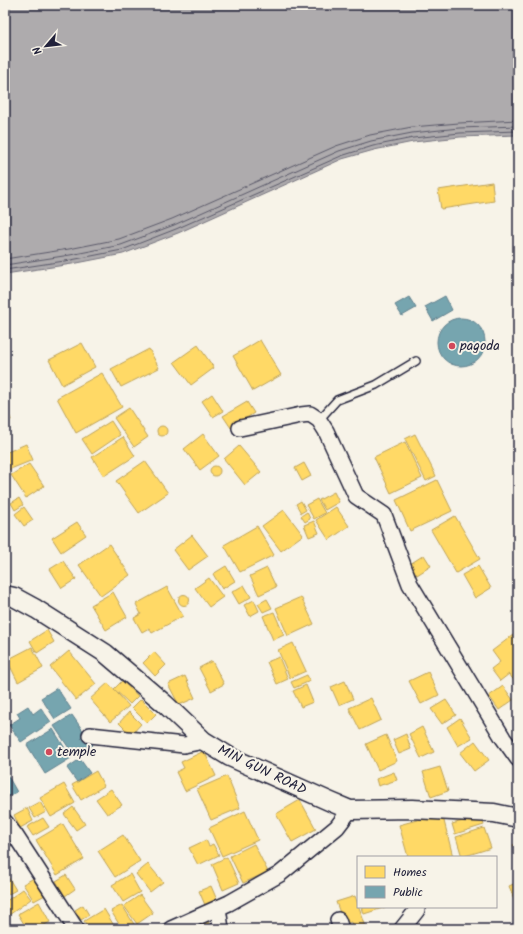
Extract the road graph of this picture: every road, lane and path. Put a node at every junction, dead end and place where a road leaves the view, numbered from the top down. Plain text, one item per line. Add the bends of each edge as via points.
1 (416, 361) dead end
2 (319, 420) junction
3 (240, 428) dead end
4 (5, 595) edge
5 (5, 693) edge
6 (8, 698) dead end
7 (90, 735) dead end
8 (204, 741) junction
9 (518, 759) edge
10 (350, 810) junction
11 (518, 818) edge
12 (5, 822) edge
13 (218, 908) junction
14 (417, 910) dead end
15 (76, 929) edge
16 (171, 929) edge
17 (221, 929) edge
18 (402, 929) edge

1 - 2 lane via 376,384 337,400
2 - 3 street via 310,414
2 - 9 street via 356,496 384,515 410,584
4 - 8 street, MIN GUN ROAD via 36,609 105,653 166,704
5 - 6 path
7 - 8 street via 184,745
8 - 10 street, MIN GUN ROAD via 230,757
10 - 11 street, MIN GUN ROAD via 412,809 494,813
10 - 13 street via 337,827 280,874
12 - 15 street
13 - 16 street
13 - 17 street
14 - 18 street

